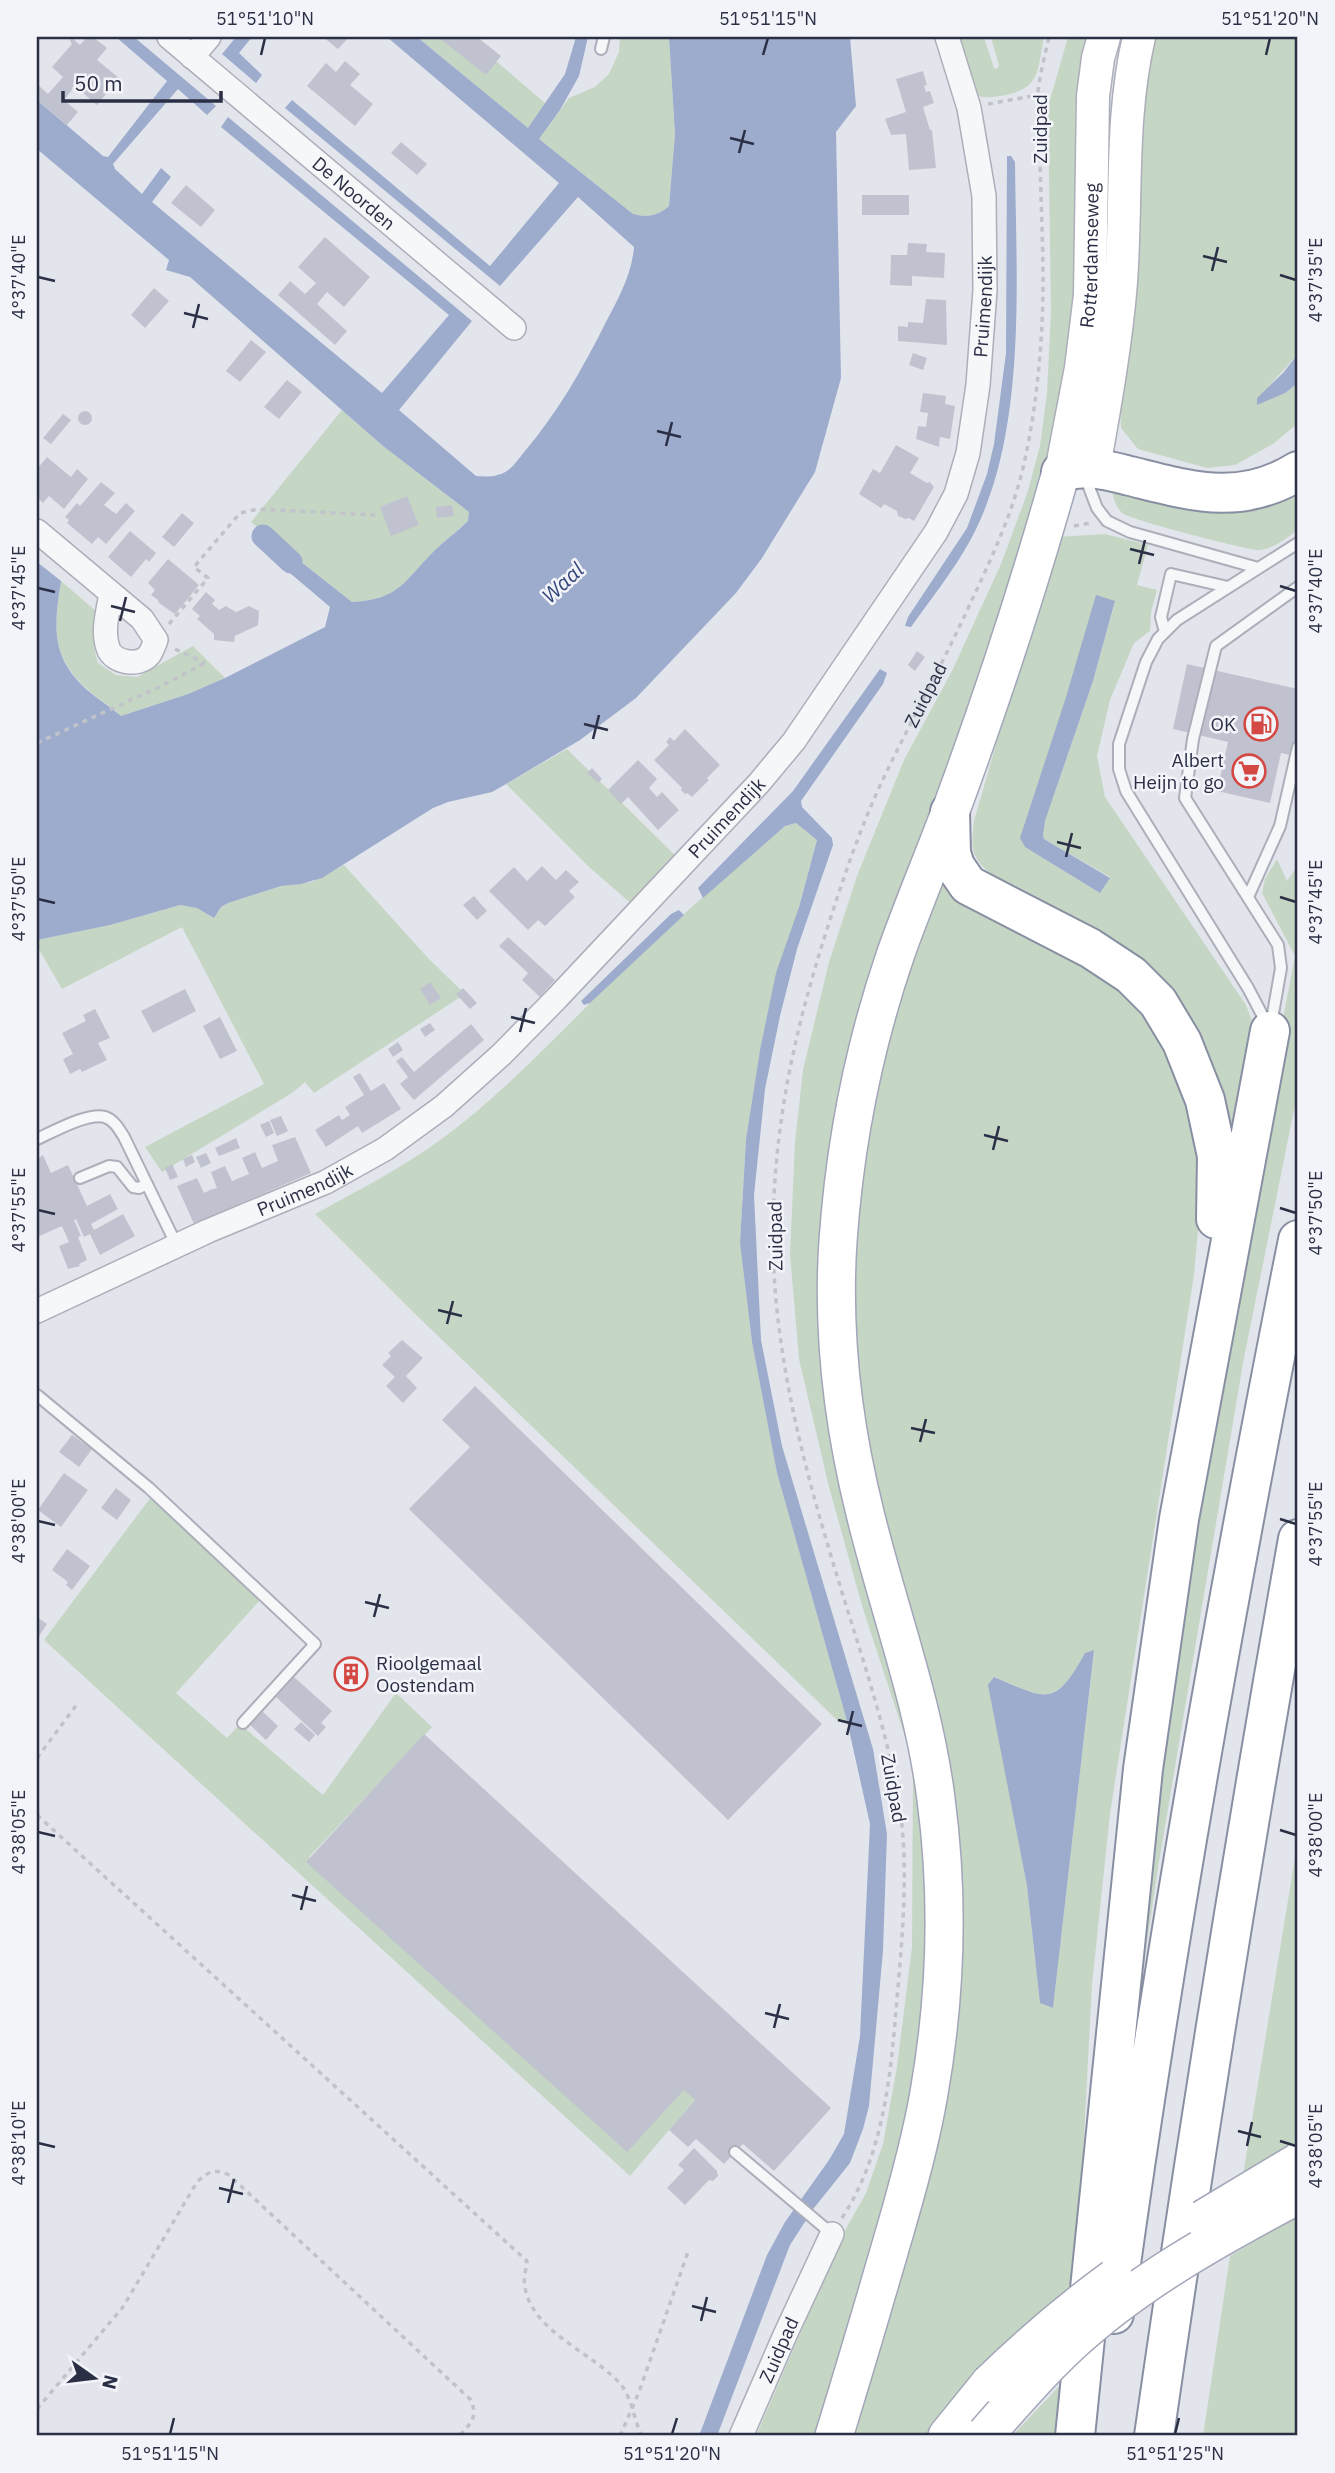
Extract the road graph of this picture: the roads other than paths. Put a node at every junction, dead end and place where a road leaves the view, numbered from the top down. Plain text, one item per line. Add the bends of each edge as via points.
1 (169, 37) edge
2 (209, 37) edge
3 (604, 37) edge
4 (947, 37) edge
5 (1104, 37) edge
6 (1139, 37) edge
7 (601, 48) dead end
8 (192, 57) junction
9 (514, 328) dead end
10 (1298, 471) edge
11 (1081, 475) junction
12 (37, 531) edge
13 (1298, 543) edge
14 (1258, 568) junction
15 (1228, 587) junction
16 (1298, 587) edge
17 (111, 593) junction
18 (1164, 632) junction
19 (1298, 747) edge
20 (950, 813) junction
21 (1248, 897) junction
22 (1270, 1031) junction
23 (37, 1139) edge
24 (80, 1178) dead end
25 (147, 1185) junction
26 (1298, 1240) edge
27 (177, 1246) junction
28 (37, 1311) edge
29 (1215, 1319) junction
30 (37, 1395) edge
31 (1298, 1538) edge
32 (1298, 1631) edge
33 (243, 1723) dead end
34 (1256, 1777) junction
35 (735, 2152) dead end
36 (1298, 2162) edge
37 (1298, 2194) edge
38 (832, 2234) joint
39 (986, 2435) edge
40 (741, 2436) edge
41 (834, 2436) edge
42 (947, 2436) edge
43 (1075, 2436) edge
44 (1098, 2436) edge
45 (1154, 2436) edge

1 - 8 street, De Noorden
2 - 8 street
3 - 7 lane
4 - 27 street, Pruimendijk via 969,108 984,196 985,290 968,453 956,494 936,532 794,741 502,1054 444,1106 385,1149 326,1182
5 - 11 main road, Rotterdamseweg via 1093,96
6 - 11 main road, Rotterdamseweg via 1124,146 1116,332 1108,392
8 - 9 street, De Noorden
10 - 11 highway via 1240,493 1211,494
11 - 14 lane via 1107,521 1130,533
11 - 20 main road via 1021,612
12 - 17 street
13 - 14 lane
14 - 15 lane
15 - 18 lane
15 - 18 lane via 1171,574 1161,617
16 - 21 lane via 1216,646 1193,739 1185,798
17 - 17 street via 104,633 109,652 132,663 144,660 156,640 142,619
18 - 22 lane via 1146,662 1119,744 1119,768 1126,791
19 - 21 lane via 1280,826
20 - 29 highway via 951,853 968,885 1090,948 1131,975 1158,1002 1182,1042 1205,1100 1217,1157 1211,1273
20 - 41 main road via 897,951 861,1074 838,1245 838,1338 847,1427 936,1795 945,1920 929,2097 912,2172
21 - 22 lane via 1278,945 1281,968
22 - 29 highway
23 - 25 lane via 89,1117 107,1117 124,1137
24 - 25 lane via 109,1166 117,1167 133,1187
25 - 27 lane
26 - 44 highway via 1188,1826
27 - 28 street, Pruimendijk
29 - 43 highway via 1179,1519 1143,1769
30 - 33 lane via 149,1488 315,1644
31 - 34 highway
32 - 34 highway
34 - 45 highway
35 - 38 lane
36 - 42 main road, bridge via 1139,2260 1070,2310 990,2383
37 - 39 main road, bridge via 1231,2231 1112,2309 1027,2387
38 - 40 street, Zuidpad

